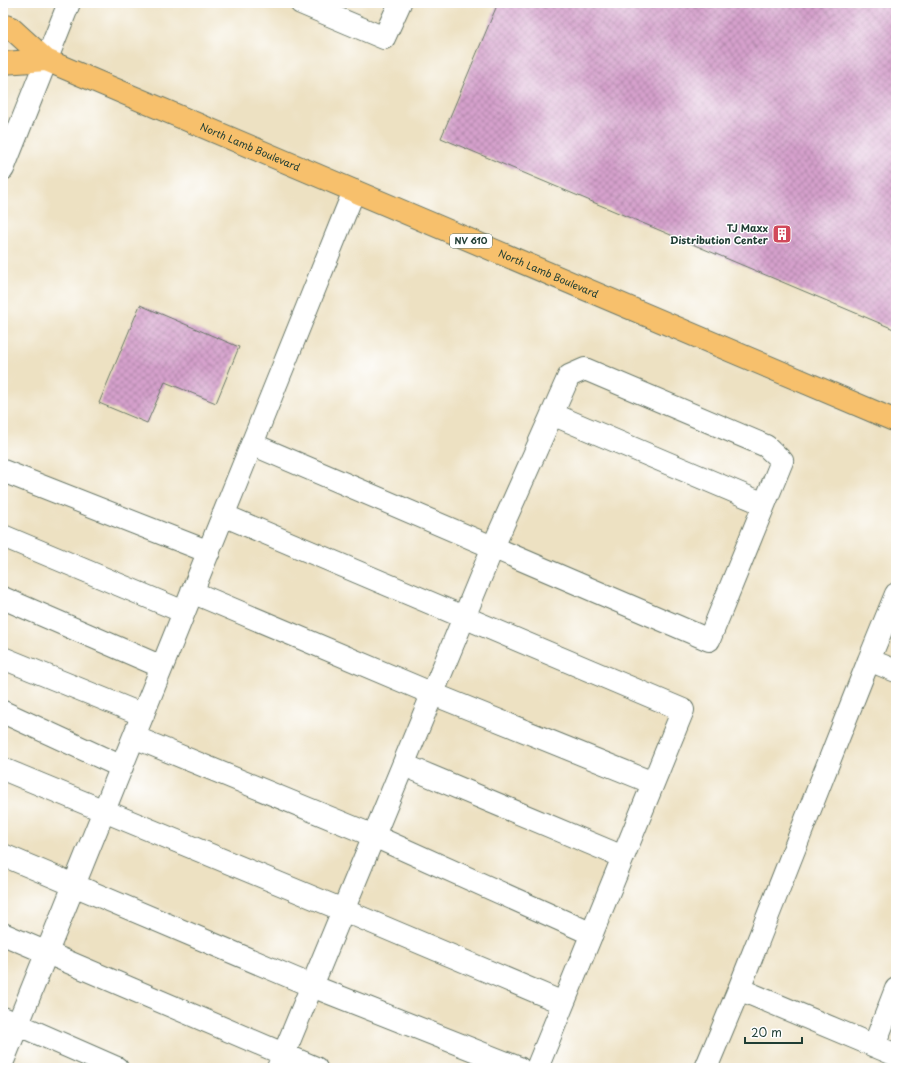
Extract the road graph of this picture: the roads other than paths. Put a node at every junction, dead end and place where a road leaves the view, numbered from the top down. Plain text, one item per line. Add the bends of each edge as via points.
1 (70, 3) edge
2 (301, 3) edge
3 (400, 3) edge
4 (3, 25) edge
5 (46, 60) junction
6 (3, 62) edge
7 (3, 169) edge
8 (354, 191) junction
9 (552, 414) junction
10 (896, 421) edge
11 (252, 444) junction
12 (3, 471) edge
13 (764, 504) junction
14 (223, 515) junction
15 (3, 536) edge
16 (493, 547) junction
17 (208, 552) junction
18 (192, 592) junction
19 (896, 594) edge
20 (3, 598) edge
21 (184, 612) junction
22 (465, 618) junction
23 (3, 658) edge
24 (869, 660) junction
25 (162, 667) junction
26 (896, 671) edge
27 (433, 694) junction
28 (3, 712) edge
29 (143, 715) junction
30 (134, 737) junction
31 (404, 765) junction
32 (122, 767) junction
33 (3, 769) edge
34 (653, 784) junction
35 (104, 810) junction
36 (374, 836) junction
37 (3, 855) edge
38 (623, 857) junction
39 (74, 885) junction
40 (344, 910) junction
41 (3, 934) edge
42 (592, 934) junction
43 (47, 952) junction
44 (312, 986) junction
45 (739, 989) junction
46 (896, 989) edge
47 (563, 1003) junction
48 (10, 1021) edge
49 (874, 1046) junction
50 (896, 1055) edge
51 (3, 1061) edge
52 (281, 1061) edge
53 (117, 1068) edge
54 (316, 1068) edge
55 (518, 1068) edge
56 (537, 1068) edge
57 (706, 1068) edge

1 - 5 street
2 - 3 street via 384,38
4 - 5 main road, North Lamb Boulevard / NV 610 via 11,28
5 - 6 main road, North Lamb Boulevard / NV 610
5 - 7 street
5 - 8 main road, North Lamb Boulevard / NV 610
8 - 10 main road, North Lamb Boulevard / NV 610
8 - 11 street
9 - 13 street
9 - 13 street via 569,376 585,369 766,446 782,461
9 - 16 street
11 - 14 street
11 - 16 street
12 - 17 street
13 - 16 street via 709,640
14 - 17 street
14 - 22 street
15 - 21 street
16 - 22 street
17 - 18 street
18 - 21 street
18 - 27 street
19 - 24 street
20 - 25 street
21 - 25 street
22 - 27 street
22 - 34 street via 683,710
23 - 29 street
24 - 26 street
24 - 45 street
25 - 29 street
27 - 31 street
27 - 34 street
28 - 32 street
29 - 30 street
30 - 32 street
30 - 36 street
31 - 36 street
31 - 38 street
32 - 35 street
33 - 35 street
34 - 38 street
35 - 39 street
35 - 40 street
36 - 40 street
36 - 42 street
37 - 39 street
38 - 42 street
39 - 43 street
39 - 44 street
40 - 44 street
40 - 47 street
41 - 43 street
42 - 47 street
43 - 48 street
43 - 52 street
44 - 52 street
44 - 55 street
45 - 49 street
45 - 57 street
46 - 49 street
47 - 56 street
48 - 51 street
48 - 53 street
49 - 50 street
52 - 54 street

